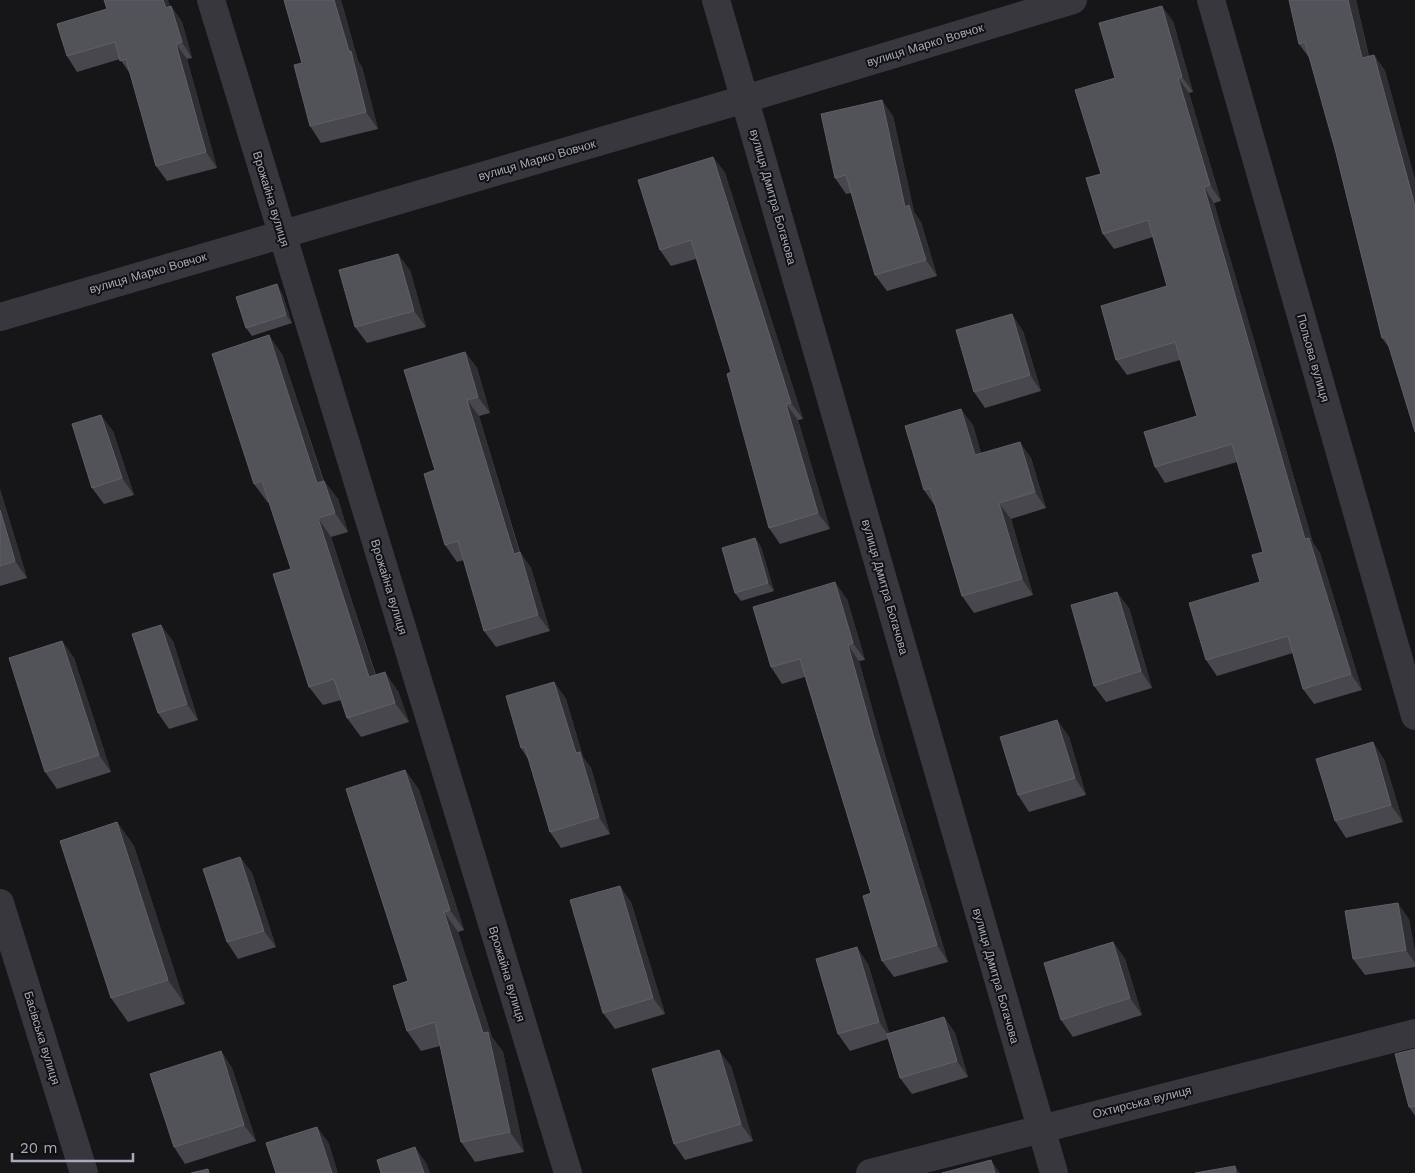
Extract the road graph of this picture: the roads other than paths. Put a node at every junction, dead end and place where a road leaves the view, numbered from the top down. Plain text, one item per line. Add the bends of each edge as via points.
1 (211, 0) edge
2 (716, 0) edge
3 (1074, 0) edge
4 (1211, 0) edge
5 (745, 100) junction
6 (282, 235) junction
7 (0, 317) edge
8 (1415, 716) edge
9 (0, 903) edge
10 (1415, 1033) edge
11 (1040, 1128) junction
12 (84, 1173) edge
13 (568, 1173) edge
14 (870, 1173) edge
15 (1054, 1173) edge

1 - 6 street, Врожайна вулиця
2 - 5 street, вулиця Дмитра Богачова
3 - 5 street, вулиця Марко Вовчок
4 - 8 street, Польова вулиця
5 - 6 street, вулиця Марко Вовчок
5 - 11 street, вулиця Дмитра Богачова
6 - 7 street, вулиця Марко Вовчок
6 - 13 street, Врожайна вулиця
9 - 12 street, Басівська вулиця
10 - 11 street, Охтирська вулиця
11 - 14 street, Охтирська вулиця
11 - 15 street, вулиця Дмитра Богачова

